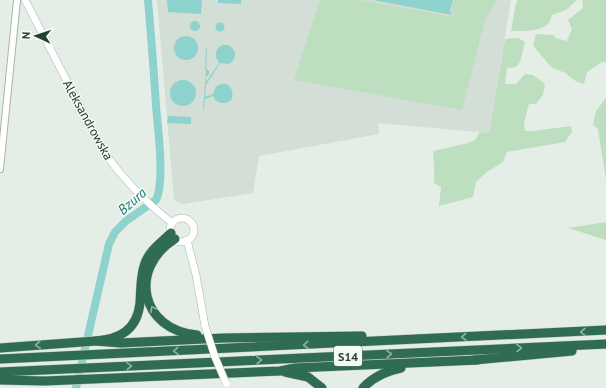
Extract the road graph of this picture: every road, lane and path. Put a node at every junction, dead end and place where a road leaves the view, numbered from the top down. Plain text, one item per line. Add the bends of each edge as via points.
1 (17, 0) edge
2 (25, 0) edge
3 (0, 169) edge
4 (172, 223) junction
5 (173, 236) junction
6 (187, 240) junction
7 (606, 330) edge
8 (224, 338) junction
9 (429, 339) junction
10 (96, 341) junction
11 (606, 344) edge
12 (0, 348) edge
13 (606, 348) edge
14 (0, 359) edge
15 (478, 360) junction
16 (280, 371) junction
17 (0, 372) edge
18 (0, 380) edge
19 (227, 386) edge
20 (322, 388) edge
21 (363, 388) edge

1 - 3 street
2 - 4 main road, Aleksandrowska via 98,142 115,168 138,194
4 - 5 main road
4 - 6 main road via 178,218 186,218 192,223 193,233
5 - 6 main road via 179,241
8 -> 5 highway via 179,332 165,325 152,308 146,289 148,273 154,258
5 - 10 highway via 151,253 145,263 141,277 139,310 132,325 121,336
6 - 19 main road, bridge via 205,326
7 -> 9 highway, S14
8 - 9 highway via 347,336
8 - 10 highway via 121,343
9 -> 14 highway, S14
10 -> 12 highway
17 -> 11 highway, S14
13 - 15 highway
15 - 16 highway via 294,368
15 - 21 highway via 402,367 378,375
16 - 18 highway via 46,381
16 - 20 highway via 308,377

